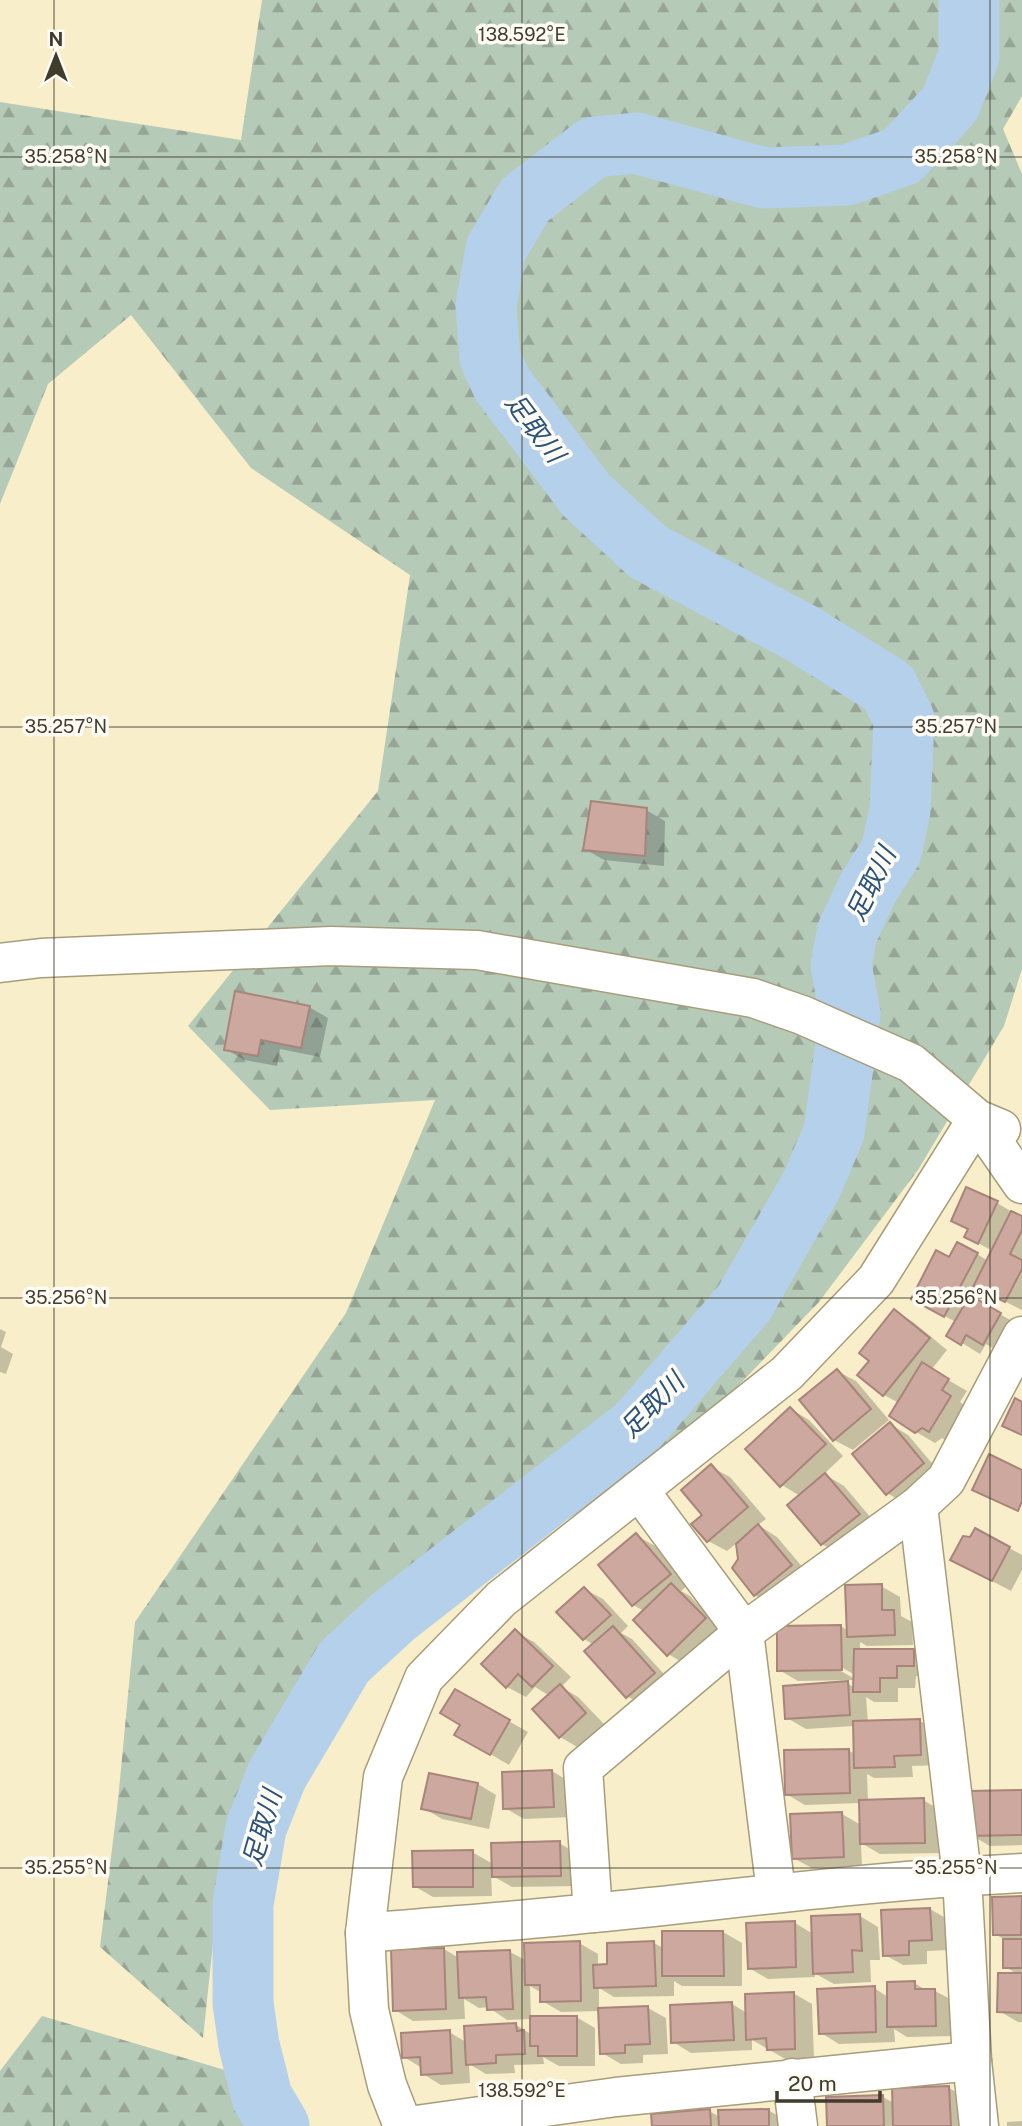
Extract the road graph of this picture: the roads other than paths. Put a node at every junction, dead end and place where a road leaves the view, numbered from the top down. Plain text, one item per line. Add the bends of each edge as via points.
1 (0, 963) edge
2 (977, 1119) junction
3 (1022, 1139) edge
4 (1022, 1184) edge
5 (1022, 1336) edge
6 (639, 1490) junction
7 (918, 1506) junction
8 (744, 1632) junction
9 (1022, 1873) edge
10 (962, 1876) junction
11 (776, 1892) junction
12 (593, 1913) junction
13 (365, 1933) junction
14 (972, 2061) junction
15 (792, 2078) junction
16 (617, 2112) edge
17 (403, 2126) edge
18 (409, 2126) edge
19 (798, 2126) edge
20 (979, 2126) edge

1 - 2 street via 331,946 477,950 753,998 911,1063
2 - 3 street
2 - 4 street
2 - 6 street via 876,1280 787,1373
5 - 7 street via 946,1480
6 - 8 street
6 - 13 street via 501,1599 424,1678 383,1777
7 - 8 street
7 - 10 street
8 - 11 street
8 - 12 street via 583,1768
9 - 10 street
10 - 11 street
10 - 14 street
11 - 12 street
12 - 13 street
13 - 17 street via 369,2010 387,2085
14 - 15 street
14 - 20 street
15 - 16 street
15 - 19 street
16 - 18 street

